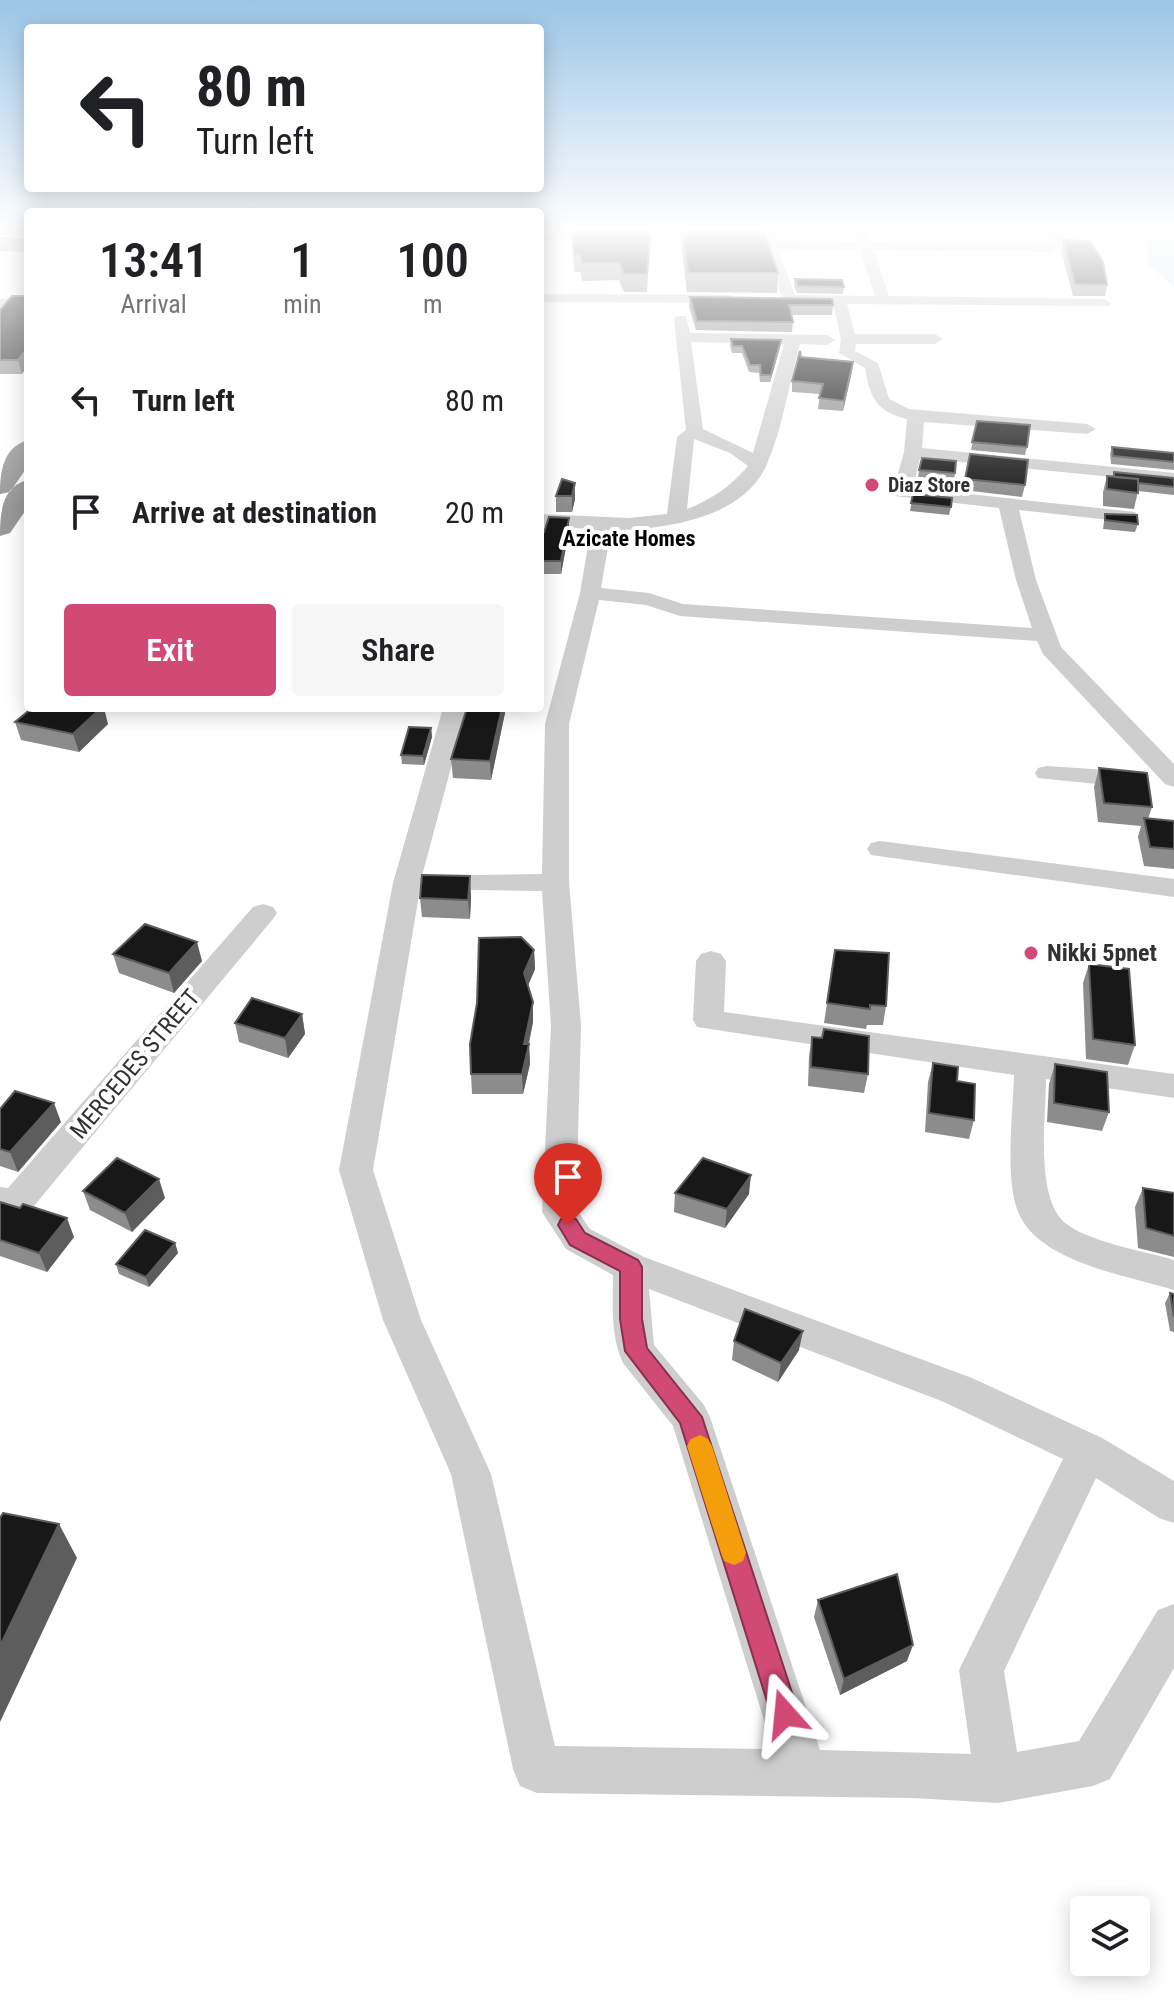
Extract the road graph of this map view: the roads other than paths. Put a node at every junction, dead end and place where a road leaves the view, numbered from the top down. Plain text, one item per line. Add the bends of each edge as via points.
1 (681, 321) edge
2 (845, 321) edge
3 (684, 337) junction
4 (849, 339) junction
5 (935, 339) dead end
6 (793, 340) junction
7 (827, 340) dead end
8 (916, 416) junction
9 (1087, 429) dead end
10 (695, 432) junction
11 (913, 452) junction
12 (24, 453) edge
13 (758, 465) junction
14 (1174, 478) edge
15 (0, 486) edge
16 (24, 494) edge
17 (1008, 504) junction
18 (1128, 516) edge
19 (676, 519) junction
20 (544, 520) edge
21 (602, 524) junction
22 (0, 527) edge
23 (590, 593) junction
24 (1046, 635) junction
25 (454, 712) edge
26 (1047, 773) dead end
27 (1174, 781) edge
28 (880, 849) dead end
29 (555, 882) junction
30 (407, 883) junction
31 (1174, 888) edge
32 (263, 913) dead end
33 (711, 961) dead end
34 (1030, 1065) junction
35 (1174, 1086) edge
36 (0, 1201) edge
37 (631, 1267) junction
38 (1174, 1275) edge
39 (1088, 1451) junction
40 (1174, 1504) edge
41 (1174, 1626) edge
42 (804, 1773) junction
43 (998, 1779) junction

1 - 3 street
2 - 4 street
3 - 6 street
3 - 10 street
4 - 5 street
4 - 8 street via 847,353 872,366 879,400 891,411
6 - 7 street
6 - 13 street
8 - 9 street
8 - 11 street
10 - 13 street
10 - 19 street via 686,437
11 - 14 street
11 - 17 street via 902,492
12 - 15 highway
13 - 19 street via 720,504
16 - 22 highway
17 - 18 street
17 - 24 street
19 - 21 street
20 - 21 street
21 - 23 street
23 - 24 street via 649,599 680,610
23 - 29 street via 557,724
24 - 27 street via 1051,649
25 - 30 street
26 - 27 street
28 - 31 street
29 - 30 street
29 - 37 street via 566,1026 559,1212 578,1239
30 - 42 street via 356,1170 402,1320 471,1474 537,1769
32 - 36 street, MERCEDES STREET via 16,1203
33 - 34 street via 708,1020
34 - 35 street
34 - 38 street via 1029,1184 1034,1209 1052,1232 1075,1245
37 - 39 street via 958,1390
37 - 42 street via 636,1351 690,1417
39 - 40 street
39 - 43 street via 981,1670
41 - 43 street via 1093,1762
42 - 43 street

